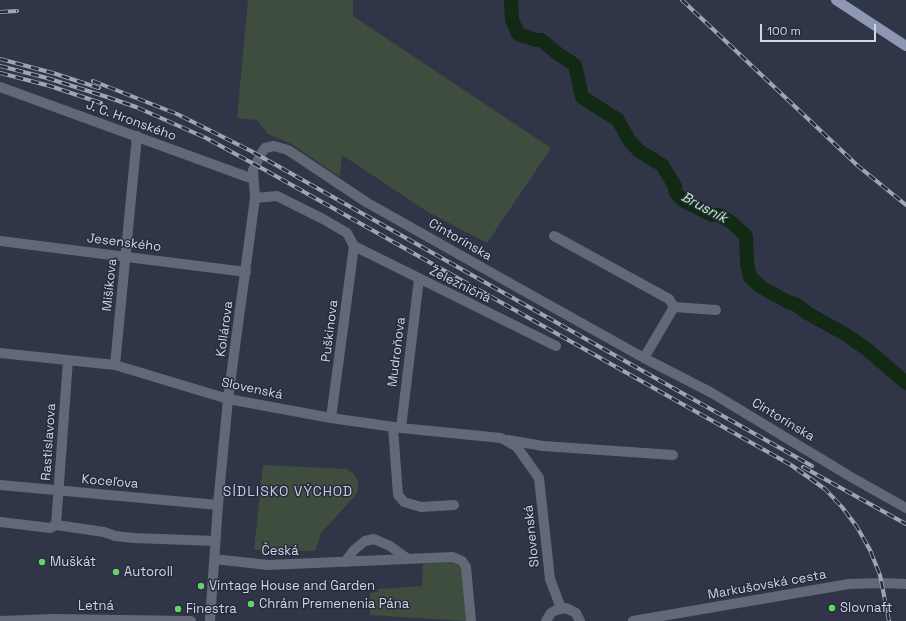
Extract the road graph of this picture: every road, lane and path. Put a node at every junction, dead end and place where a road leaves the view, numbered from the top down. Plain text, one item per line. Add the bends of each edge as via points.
1 (836, 0) edge
2 (906, 46) edge
3 (0, 86) edge
4 (136, 136) junction
5 (266, 148) joint
6 (253, 179) junction
7 (255, 198) junction
8 (554, 236) dead end
9 (0, 241) edge
10 (354, 246) junction
11 (126, 257) junction
12 (246, 272) junction
13 (419, 279) junction
14 (674, 307) junction
15 (716, 310) dead end
16 (556, 346) dead end
17 (0, 353) edge
18 (644, 358) junction
19 (68, 360) junction
20 (115, 365) junction
21 (228, 399) junction
22 (331, 418) junction
23 (397, 428) junction
24 (501, 438) junction
25 (543, 446) junction
26 (673, 455) dead end
27 (528, 462) junction
28 (0, 485) edge
29 (58, 490) junction
30 (218, 505) junction
31 (454, 505) dead end
32 (906, 508) edge
33 (0, 522) edge
34 (56, 525) junction
35 (215, 541) junction
36 (214, 559) junction
37 (408, 559) junction
38 (345, 562) junction
39 (906, 584) edge
40 (561, 608) junction
41 (0, 621) edge
42 (191, 621) edge
43 (210, 621) edge
44 (470, 621) edge
45 (546, 621) edge
46 (580, 621) edge
47 (634, 621) edge

1 - 2 main road
3 - 4 street, J. C. Hronského
4 - 6 street, J. C. Hronského
4 - 11 street, Mišíkova
5 - 6 street, Kollárova via 255,164
5 - 18 street, Cintorínska via 278,146 288,150 366,202
6 - 7 street, Kollárova
7 - 10 street via 277,196 347,233
7 - 12 street, Kollárova
8 - 14 street via 668,299
9 - 11 street, Jesenského
10 - 13 street, Železničná
10 - 22 street, Puškinova
11 - 12 street, Jesenského
11 - 20 street, Mišíkova
12 - 21 street, Kollárova
13 - 16 street, Železničná
13 - 23 street, Mudroňova
14 - 15 street
14 - 18 street
17 - 19 street, Slovenská
18 - 32 street, Cintorínska via 712,392
19 - 20 street, Slovenská
19 - 29 street, Rastislavova
20 - 21 street, Slovenská
21 - 22 street, Slovenská
21 - 30 street, Kollárova
22 - 23 street, Slovenská
23 - 24 street, Slovenská
23 - 31 street, Mudroňova via 398,495 404,502 421,507
24 - 25 street, Slovenská
24 - 27 street, Slovenská via 517,447
25 - 26 street, Slovenská
25 - 27 street via 530,453
27 - 40 street, Slovenská via 539,478 550,579
28 - 29 street, Koceľova
29 - 30 street, Koceľova
29 - 34 street, Rastislavova
30 - 35 street, Kollárova
33 - 34 street via 50,528
34 - 35 street via 128,538
35 - 36 street, Kollárova
36 - 38 street, Česká via 268,565
36 - 43 street, Kollárova
37 - 38 street, Česká
37 - 38 street via 390,546 374,539 365,541
37 - 44 street, Česká via 453,557 462,561 466,567
39 - 47 street, Markušovská cesta via 849,584
40 - 45 street via 551,613
40 - 46 street via 572,610
41 - 42 street, Letná

